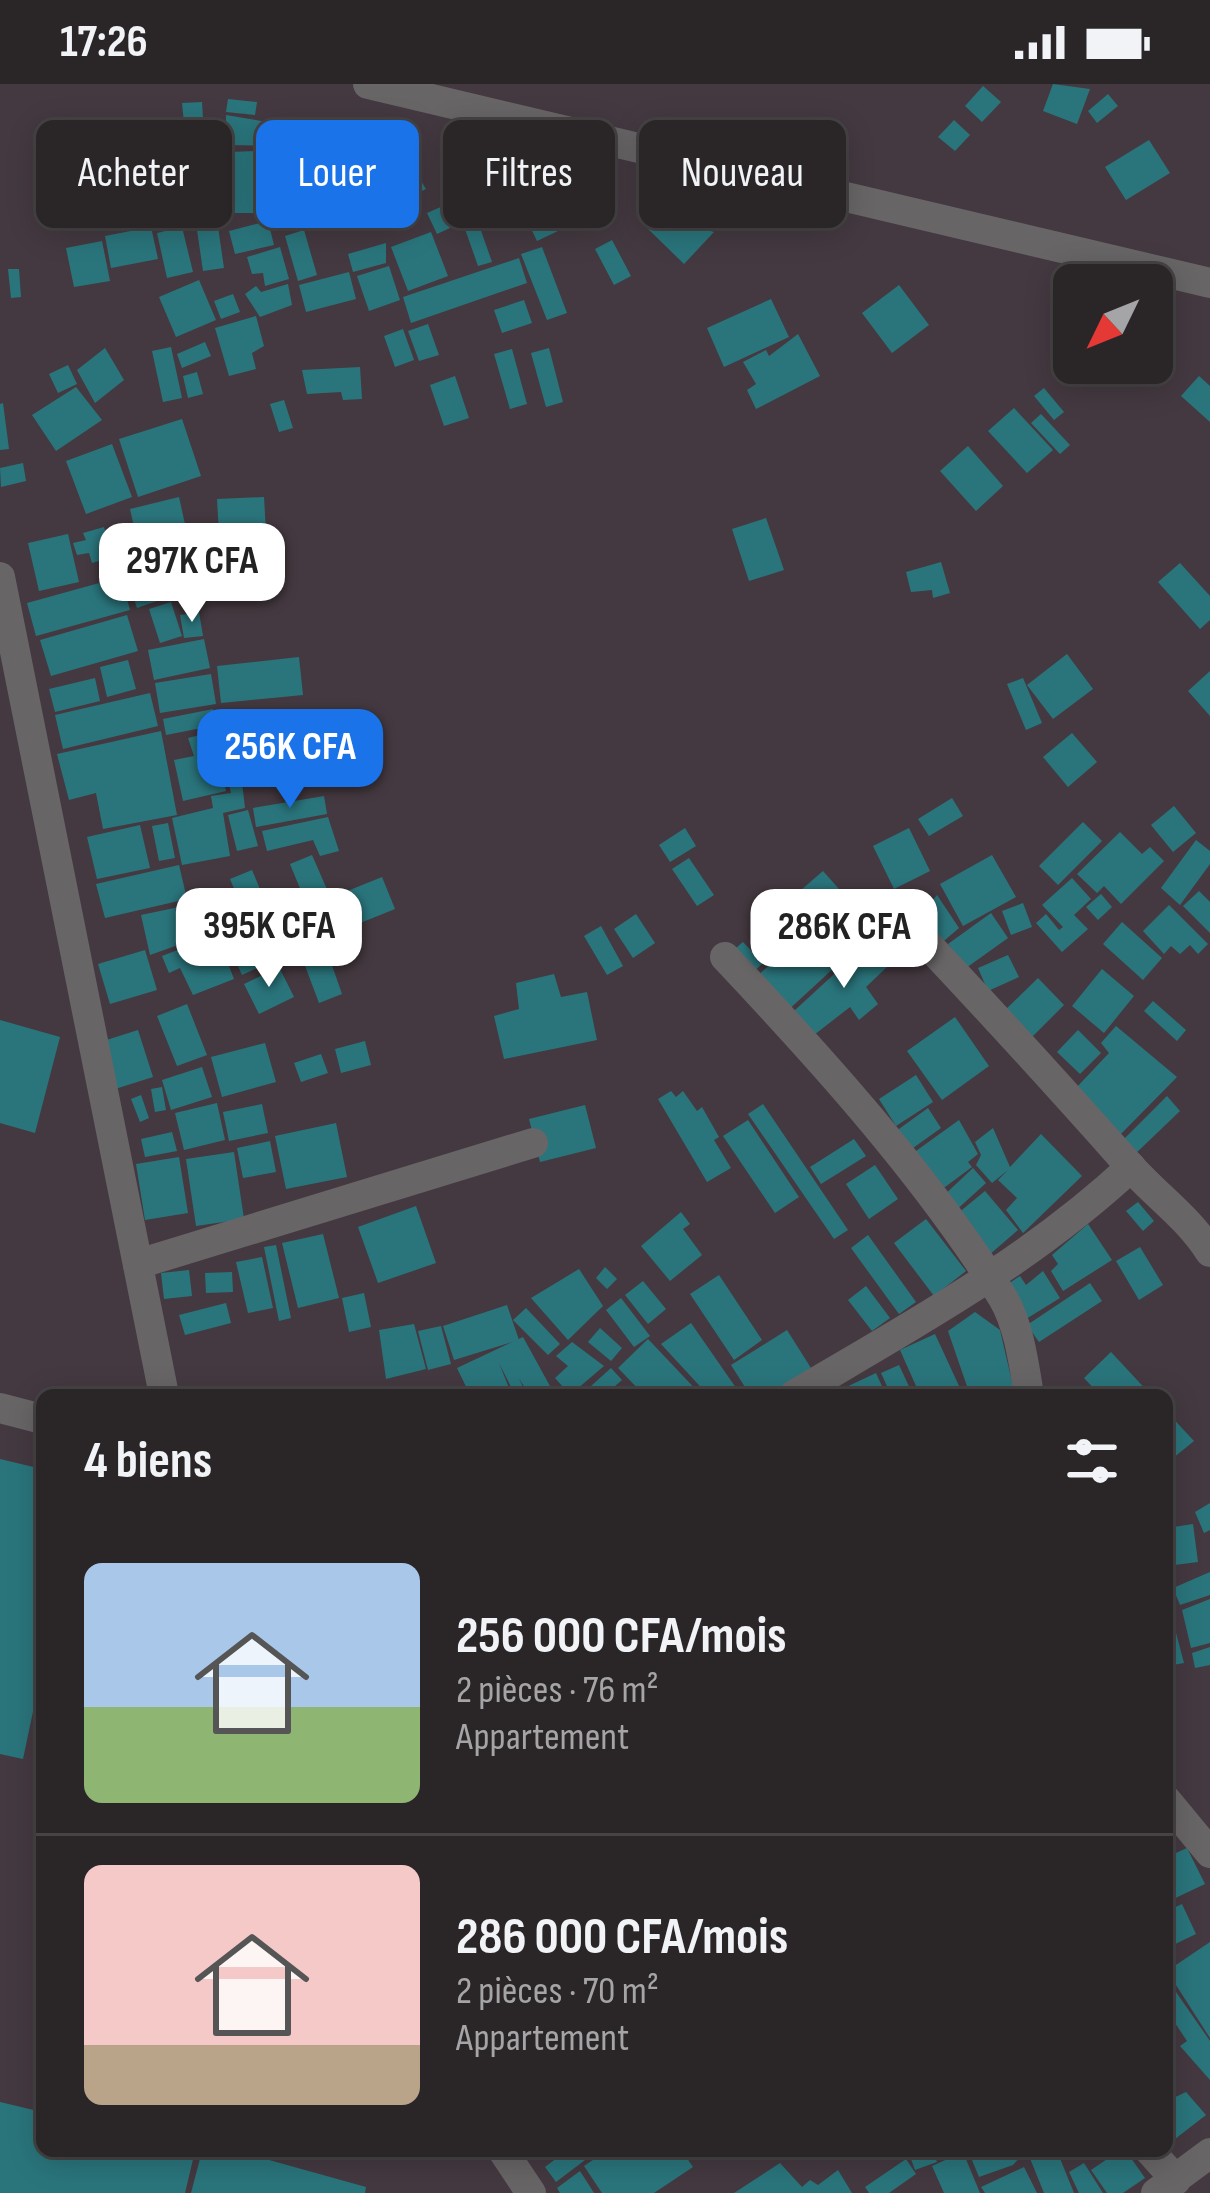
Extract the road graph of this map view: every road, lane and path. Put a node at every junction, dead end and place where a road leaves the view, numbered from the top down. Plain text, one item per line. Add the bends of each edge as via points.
1 (368, 84) edge
2 (1210, 284) edge
3 (0, 577) edge
4 (912, 928) dead end
5 (725, 957) dead end
6 (533, 1143) dead end
7 (1131, 1168) junction
8 (1210, 1252) edge
9 (138, 1264) junction
10 (989, 1282) junction
11 (163, 1389) edge
12 (804, 1389) edge
13 (1029, 1389) edge
14 (0, 1408) edge
15 (36, 1417) edge
16 (1173, 1808) edge
17 (1210, 1852) edge
18 (1210, 2153) edge
19 (507, 2157) edge
20 (1153, 2157) edge
21 (1166, 2186) edge
22 (531, 2193) edge

1 - 2 street
3 - 9 street
4 - 7 street
5 - 10 street via 810,1047
6 - 9 street
7 - 8 street
7 - 10 street
9 - 11 street
10 - 12 street
10 - 13 street via 1011,1317
14 - 15 street
16 - 17 street
18 - 21 street
19 - 22 street
20 - 21 street

